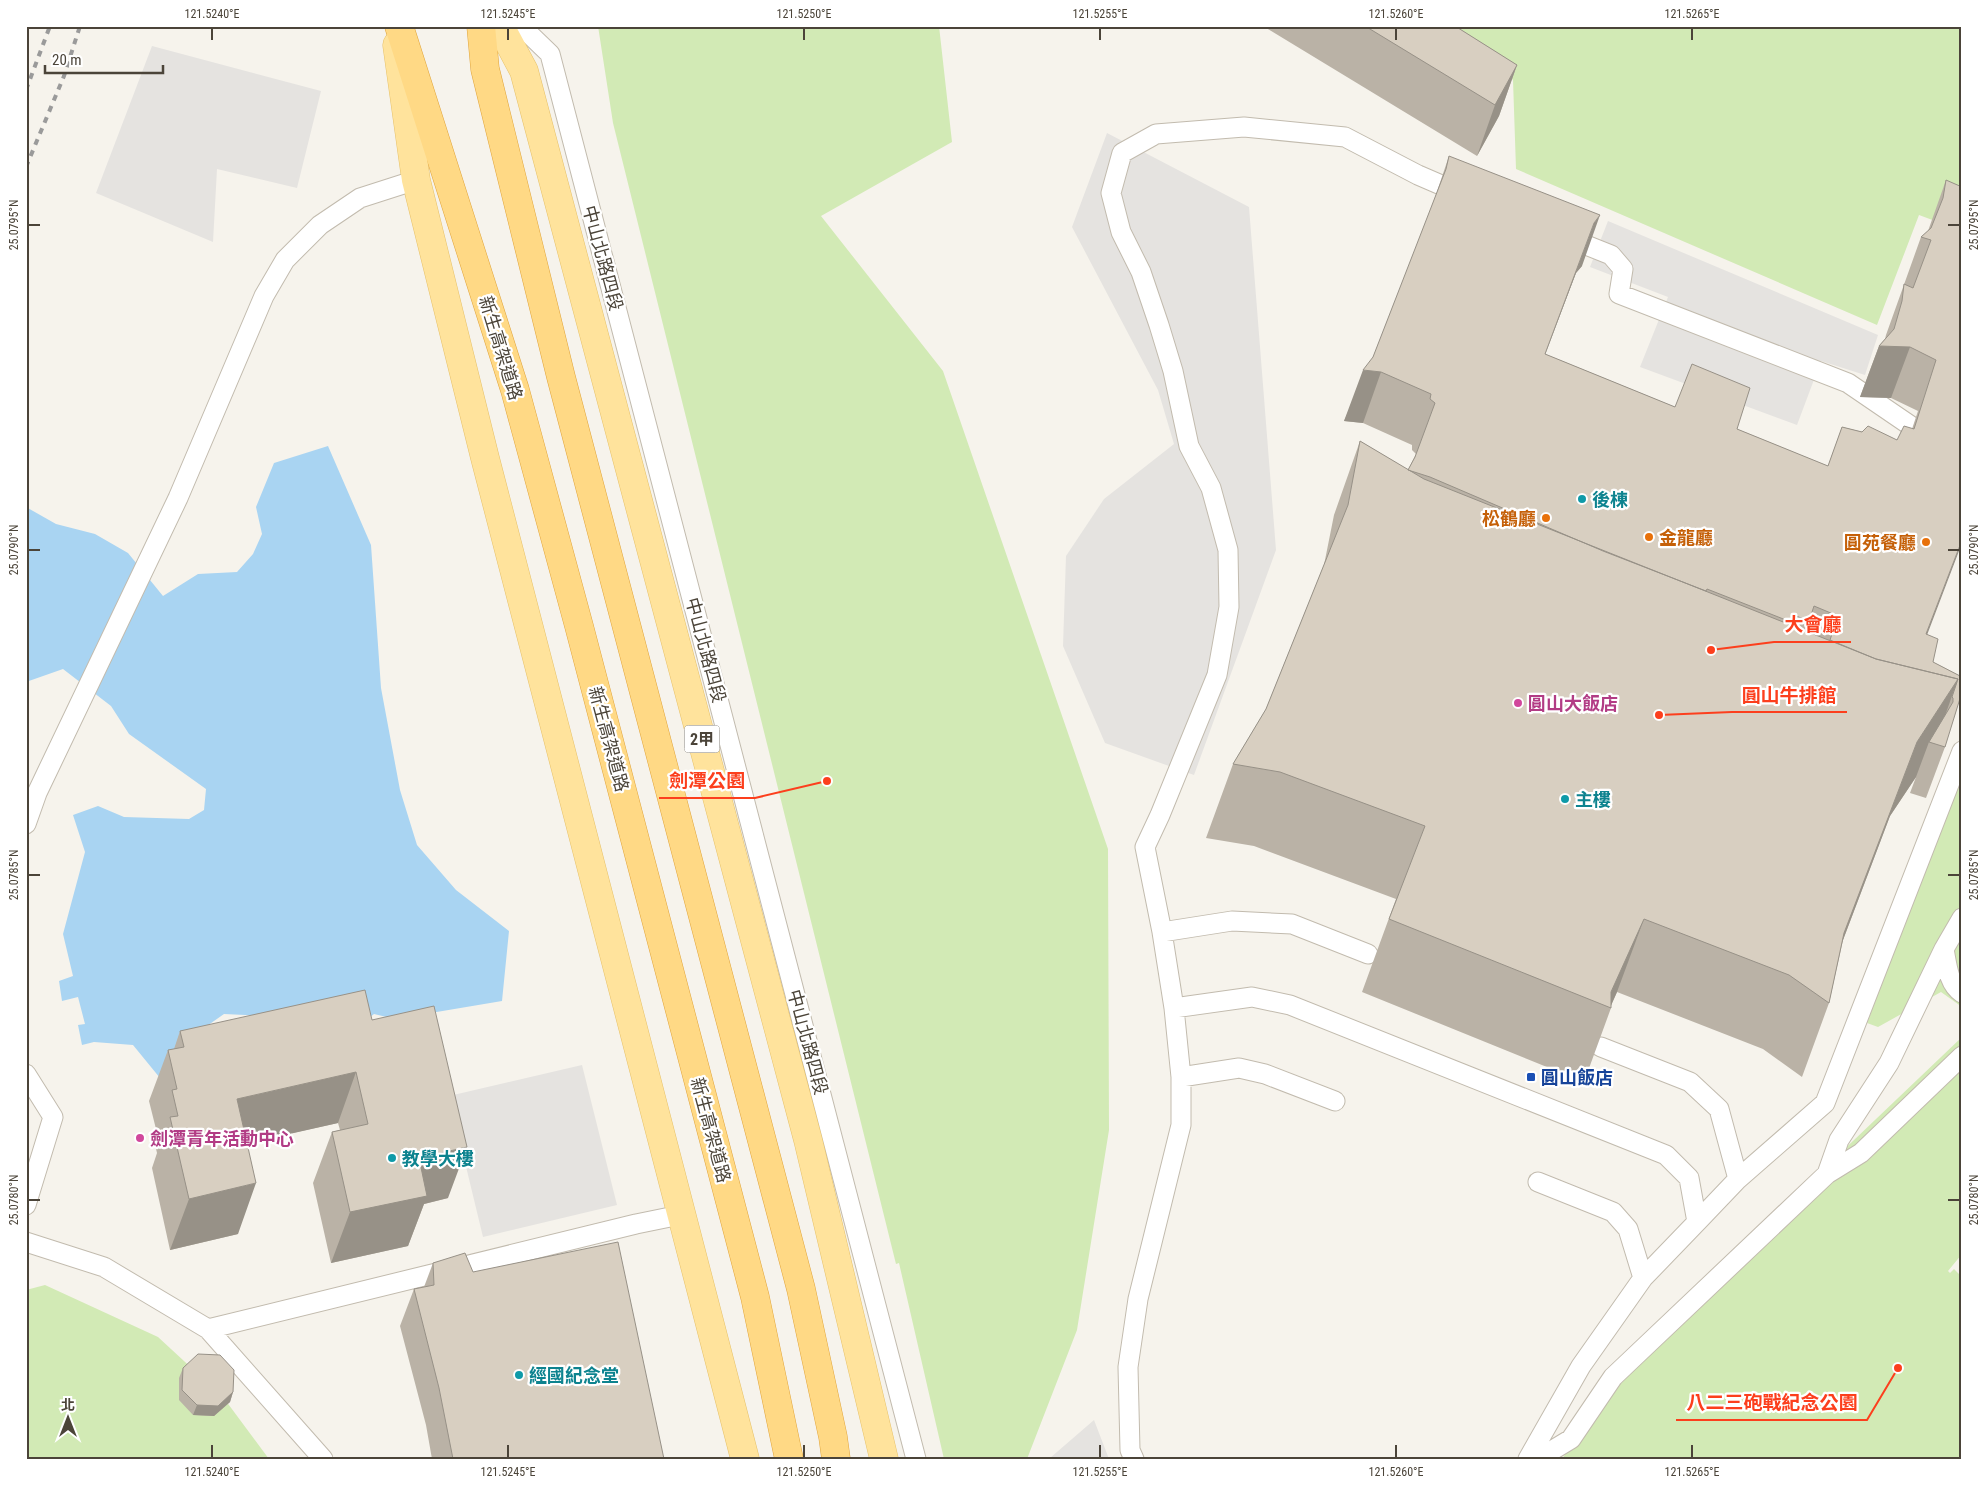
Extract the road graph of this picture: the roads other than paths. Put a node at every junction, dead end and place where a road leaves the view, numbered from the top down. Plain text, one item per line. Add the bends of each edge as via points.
1 (394, 26) edge
2 (399, 26) edge
3 (481, 26) edge
4 (500, 26) edge
5 (521, 26) edge
6 (416, 180) junction
7 (1480, 201) edge
8 (1551, 231) edge
9 (1911, 426) edge
10 (1962, 751) edge
11 (26, 824) edge
12 (1962, 918) edge
13 (1162, 932) junction
14 (1944, 949) junction
15 (1368, 954) dead end
16 (1962, 993) edge
17 (1174, 1008) junction
18 (1601, 1047) edge
19 (1962, 1056) edge
20 (26, 1074) edge
21 (1181, 1077) junction
22 (1335, 1101) dead end
23 (1827, 1174) junction
24 (1738, 1180) junction
25 (1538, 1182) dead end
26 (26, 1205) edge
27 (680, 1215) junction
28 (1697, 1222) junction
29 (26, 1242) edge
30 (1643, 1278) junction
31 (208, 1329) junction
32 (323, 1459) edge
33 (745, 1459) edge
34 (789, 1459) edge
35 (836, 1459) edge
36 (884, 1459) edge
37 (916, 1459) edge
38 (1134, 1459) edge
39 (1528, 1459) edge
40 (1538, 1459) edge

1 - 6 main road
2 - 34 highway, 新生高架道路 via 515,390 755,1297
3 - 35 highway via 485,69 561,378 801,1289
4 - 36 main road, 中山北路四段 / 2甲 via 527,80 805,1131
5 - 37 lane, 中山北路四段 via 550,54
6 - 11 lane via 360,198 320,225 285,260 264,296 178,498 37,793
6 - 27 main road
7 - 13 lane via 1418,175 1345,137 1244,127 1156,134 1122,153 1111,193 1121,232 1141,272 1172,371 1189,446 1211,488 1228,550 1229,607 1217,675 1145,847
8 - 9 lane via 1610,255 1623,269 1619,294 1848,383
10 - 24 lane via 1825,1103
12 - 14 lane
13 - 15 lane via 1232,921 1292,924
13 - 17 lane
14 - 16 lane via 1949,975 1956,990
14 - 23 lane via 1889,1063 1839,1140
17 - 21 lane
17 - 28 lane via 1252,998 1290,1005 1666,1155 1689,1178
18 - 24 lane via 1690,1082 1719,1109
19 - 23 lane via 1862,1154
20 - 26 lane via 53,1117
21 - 22 lane via 1239,1068 1266,1074
21 - 38 lane via 1181,1126 1138,1299 1128,1367 1130,1450
23 - 40 lane via 1614,1377 1571,1439
24 - 28 lane
25 - 30 lane via 1613,1212 1628,1229
27 - 31 lane
27 - 33 main road
28 - 30 lane
29 - 31 lane via 104,1266
30 - 39 lane via 1581,1366
31 - 32 lane

